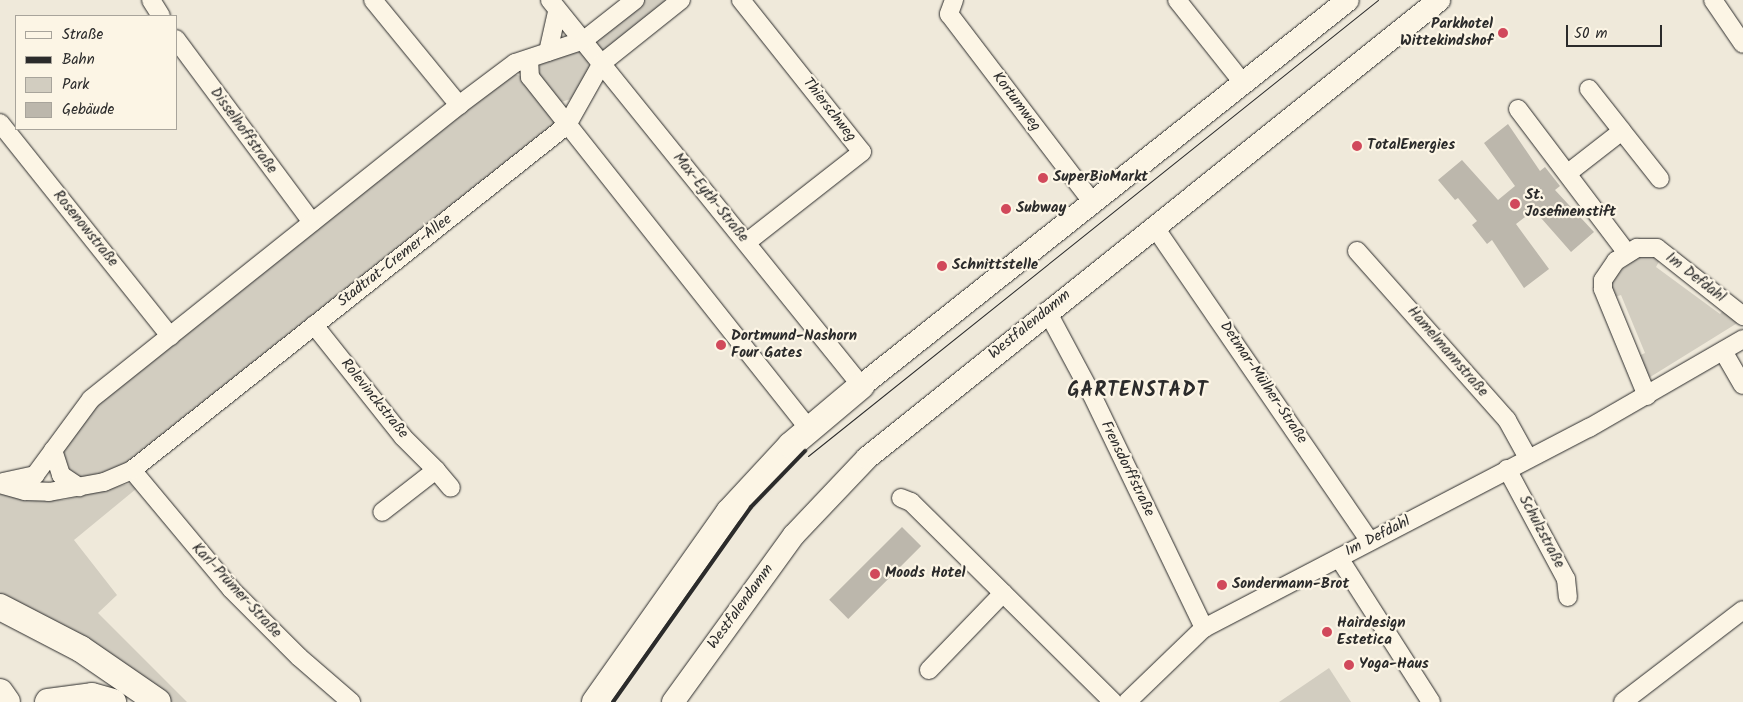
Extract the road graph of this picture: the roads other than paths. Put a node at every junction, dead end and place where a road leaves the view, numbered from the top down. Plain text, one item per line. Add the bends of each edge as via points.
1 (151, 0) edge
2 (373, 0) edge
3 (635, 0) edge
4 (681, 0) edge
5 (741, 0) edge
6 (954, 0) edge
7 (1177, 0) edge
8 (1348, 0) edge
9 (1439, 0) edge
10 (1713, 0) edge
11 (553, 6) edge
12 (160, 15) edge
13 (584, 40) junction
14 (178, 42) edge
15 (1743, 44) edge
16 (548, 52) junction
17 (529, 58) junction
18 (602, 62) junction
19 (1243, 83) junction
20 (1589, 89) dead end
21 (459, 105) junction
22 (1518, 109) dead end
23 (0, 123) edge
24 (567, 125) junction
25 (1622, 131) junction
26 (1568, 173) junction
27 (1660, 179) dead end
28 (1093, 203) junction
29 (312, 222) junction
30 (1154, 226) junction
31 (746, 243) junction
32 (1357, 250) dead end
33 (1626, 252) junction
34 (1047, 311) junction
35 (1743, 316) edge
36 (314, 325) junction
37 (170, 336) junction
38 (1743, 339) edge
39 (1723, 351) junction
40 (1743, 385) edge
41 (861, 386) junction
42 (1647, 396) junction
43 (809, 429) junction
44 (53, 450) junction
45 (1528, 458) junction
46 (1507, 469) junction
47 (132, 470) junction
48 (436, 470) junction
49 (0, 483) edge
50 (78, 487) junction
51 (452, 488) dead end
52 (901, 498) dead end
53 (382, 512) dead end
54 (1370, 541) junction
55 (1339, 558) junction
56 (1003, 593) junction
57 (1568, 596) dead end
58 (0, 607) edge
59 (1743, 610) edge
60 (1204, 628) junction
61 (929, 670) dead end
62 (0, 692) edge
63 (1643, 696) edge
64 (1138, 699) edge
65 (7, 702) edge
66 (48, 702) edge
67 (113, 702) edge
68 (158, 702) edge
69 (351, 702) edge
70 (595, 702) edge
71 (673, 702) edge
72 (1113, 702) edge
73 (1431, 702) edge
74 (1624, 702) edge

1 - 12 street
2 - 21 street
3 - 13 street, Stadtrat-Cremer-Allee
4 - 18 street, Stadtrat-Cremer-Allee
5 - 31 street, Thierschweg via 862,152
6 - 28 street, Kortumweg via 949,14
7 - 19 street
8 - 19 main road
9 - 30 main road, Westfalendamm
10 - 15 street
11 - 13 street, Max-Eyth-Straße
11 - 16 street, Max-Eyth-Straße
13 - 16 street, Stadtrat-Cremer-Allee
13 - 18 street, Max-Eyth-Straße
14 - 29 street, Disselhoffstraße
16 - 17 street, Stadtrat-Cremer-Allee
17 - 21 street, Stadtrat-Cremer-Allee via 515,64
17 - 24 street via 530,77
18 - 24 street, Stadtrat-Cremer-Allee
18 - 31 street, Max-Eyth-Straße
19 - 28 main road
20 - 25 street
21 - 29 street, Stadtrat-Cremer-Allee
22 - 26 street
23 - 37 street, Rosenowstraße
24 - 36 street, Stadtrat-Cremer-Allee
24 - 43 street
25 - 26 street
25 - 27 street
26 - 33 street
28 - 41 main road
29 - 37 street, Stadtrat-Cremer-Allee
30 - 34 main road, Westfalendamm
30 - 54 street, Detmar-Mülher-Straße
31 - 41 street, Max-Eyth-Straße
32 - 45 street, Hamelmannstraße via 1507,420
33 - 35 street, Im Defdahl via 1648,246 1657,248
33 - 42 street via 1607,271 1603,289
34 - 60 street, Frensdorffstraße via 1081,371
34 - 71 main road, Westfalendamm via 843,480 794,535
36 - 47 street, Stadtrat-Cremer-Allee
36 - 48 street, Rolevinckstraße via 404,437
37 - 44 street, Stadtrat-Cremer-Allee via 91,399
38 - 39 street, Im Defdahl
39 - 40 street
39 - 42 street, Im Defdahl
41 - 43 highway
42 - 45 street, Im Defdahl
43 - 70 highway via 729,512
44 - 49 street, Stadtrat-Cremer-Allee via 34,475 22,481
44 - 50 street via 61,475
45 - 46 street, Im Defdahl
46 - 54 street, Im Defdahl
46 - 57 street, Schulzstraße via 1566,580
47 - 50 street, Stadtrat-Cremer-Allee
47 - 69 street, Karl-Prümer-Straße via 231,589 299,658
48 - 51 street, Rolevinckstraße
48 - 53 street
49 - 50 street, Stadtrat-Cremer-Allee via 24,491
52 - 56 street via 911,502
54 - 55 street, Im Defdahl
55 - 60 street, Im Defdahl
55 - 73 street
56 - 61 street
56 - 72 street
58 - 68 highway via 87,653
59 - 63 street
60 - 64 street, Im Defdahl
62 - 65 highway
63 - 74 street
66 - 67 highway via 75,696

